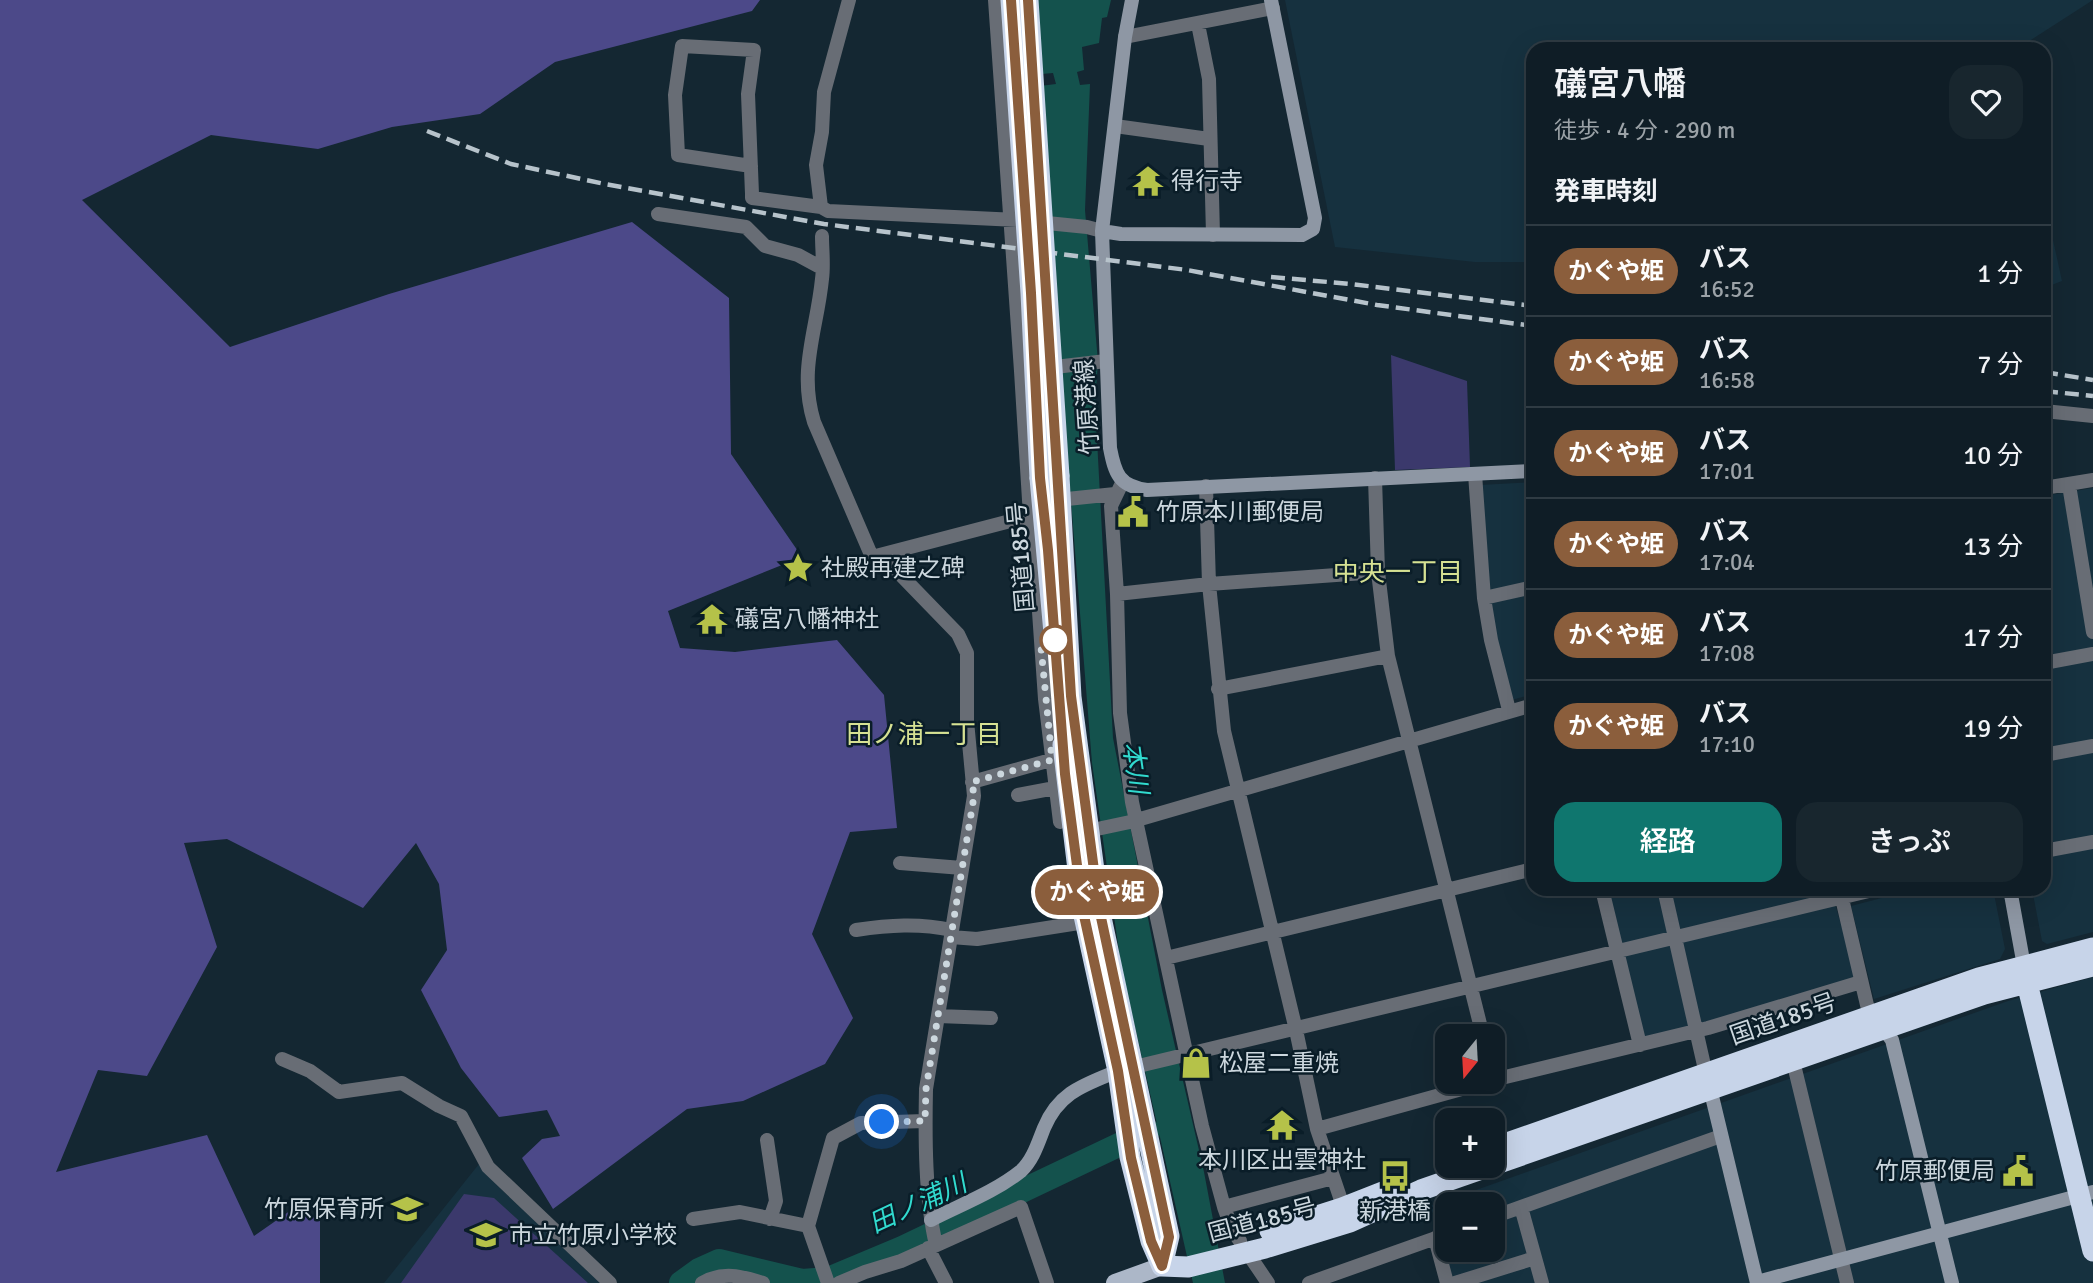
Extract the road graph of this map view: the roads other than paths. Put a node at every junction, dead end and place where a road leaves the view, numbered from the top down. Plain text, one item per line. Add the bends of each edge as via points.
1 (849, 0) edge
2 (995, 0) edge
3 (1011, 0) edge
4 (1028, 0) edge
5 (1132, 0) edge
6 (1272, 4) edge
7 (1198, 24) junction
8 (1125, 37) junction
9 (1115, 127) junction
10 (1209, 139) junction
11 (751, 166) junction
12 (821, 207) junction
13 (657, 214) dead end
14 (1013, 220) junction
15 (1102, 232) junction
16 (1213, 235) junction
17 (822, 236) dead end
18 (822, 268) junction
19 (1102, 362) junction
20 (1024, 370) junction
21 (2051, 412) edge
22 (2093, 416) edge
23 (1526, 471) edge
24 (1475, 474) junction
25 (1049, 477) junction
26 (1375, 478) junction
27 (2093, 480) edge
28 (2069, 485) junction
29 (1206, 486) junction
30 (2051, 487) edge
31 (1114, 490) junction
32 (1068, 499) dead end
33 (1037, 514) junction
34 (872, 557) junction
35 (1378, 572) junction
36 (1209, 584) junction
37 (1526, 589) edge
38 (1117, 594) junction
39 (1484, 598) junction
40 (2093, 632) edge
41 (2093, 654) edge
42 (1388, 656) junction
43 (2051, 662) edge
44 (1218, 689) junction
45 (1526, 706) edge
46 (1509, 710) junction
47 (1408, 740) junction
48 (2093, 746) edge
49 (2051, 754) edge
50 (1064, 757) junction
51 (972, 782) junction
52 (1055, 788) junction
53 (1239, 789) junction
54 (1018, 795) dead end
55 (1133, 821) junction
56 (1080, 829) junction
57 (2093, 842) edge
58 (2051, 850) edge
59 (900, 863) dead end
60 (962, 868) junction
61 (1526, 871) edge
62 (1446, 890) junction
63 (1604, 896) edge
64 (1666, 896) edge
65 (1830, 896) edge
66 (1842, 896) edge
67 (2011, 896) edge
68 (1085, 922) junction
69 (856, 930) dead end
70 (952, 934) junction
71 (1272, 934) junction
72 (1676, 937) junction
73 (2093, 948) edge
74 (1618, 953) junction
75 (1166, 958) junction
76 (2093, 966) edge
77 (2025, 975) junction
78 (1861, 982) junction
79 (1471, 987) junction
80 (938, 1016) junction
81 (992, 1018) dead end
82 (1878, 1022) junction
83 (1480, 1024) edge
84 (1296, 1030) junction
85 (1698, 1030) junction
86 (1640, 1045) junction
87 (1182, 1057) junction
88 (282, 1059) dead end
89 (1793, 1061) junction
90 (1132, 1068) junction
91 (1505, 1076) edge
92 (1708, 1082) junction
93 (1444, 1094) edge
94 (925, 1121) junction
95 (1317, 1129) junction
96 (1721, 1136) junction
97 (767, 1140) dead end
98 (1505, 1144) edge
99 (1505, 1160) edge
100 (1435, 1173) edge
101 (1333, 1178) junction
102 (1455, 1178) edge
103 (2086, 1194) edge
104 (1224, 1207) junction
105 (1521, 1207) junction
106 (1505, 1213) edge
107 (1346, 1215) junction
108 (693, 1219) dead end
109 (770, 1219) junction
110 (931, 1223) junction
111 (808, 1226) junction
112 (1941, 1233) junction
113 (1435, 1238) edge
114 (933, 1245) junction
115 (1234, 1249) junction
116 (2093, 1251) edge
117 (1535, 1258) junction
118 (1842, 1260) junction
119 (1444, 1262) edge
120 (1164, 1275) edge
121 (610, 1283) edge
122 (702, 1283) edge
123 (763, 1283) edge
124 (828, 1283) edge
125 (839, 1283) edge
126 (946, 1283) edge
127 (1047, 1283) edge
128 (1115, 1283) edge
129 (1268, 1283) edge
130 (1309, 1283) edge
131 (1447, 1283) edge
132 (1455, 1283) edge
133 (1542, 1283) edge
134 (1756, 1283) edge
135 (1847, 1283) edge
136 (1952, 1283) edge

1 - 12 street via 824,92 816,165
2 - 14 street
3 - 25 highway, 国道185号, bridge
4 - 25 highway, 国道185号, bridge
5 - 8 street, 竹原港線
6 - 7 street
6 - 16 street via 1315,218 1312,229 1302,235
7 - 8 street
7 - 10 street via 1209,79
8 - 9 street, 竹原港線
9 - 10 street
9 - 15 street, 竹原港線
10 - 16 street
11 - 11 street via 748,94 754,50 682,46 675,95 678,155
11 - 12 street via 752,198
12 - 14 street via 828,211
13 - 18 street via 746,227 765,246
14 - 15 street, bridge
14 - 20 street
15 - 16 street
15 - 19 street, 竹原港線
17 - 18 street
18 - 34 street via 807,369 807,401
19 - 20 street, bridge
19 - 31 street, 竹原港線
20 - 33 street
21 - 22 street
23 - 24 street, 竹原港線
24 - 26 street, 竹原港線
24 - 39 street
25 - 33 highway, 国道185号
25 - 50 highway, 国道185号 via 1071,696
26 - 29 street, 竹原港線
26 - 35 street
27 - 28 street
28 - 30 street
28 - 40 street
29 - 31 street, 竹原港線
29 - 36 street
31 - 32 street
31 - 38 street
33 - 34 street
33 - 50 highway, 国道185号
34 - 51 street via 894,568 958,634 967,653
35 - 36 street
35 - 42 street
36 - 38 street
36 - 44 street
37 - 39 street
38 - 55 street via 1120,713
39 - 46 street
41 - 43 street
42 - 44 street
42 - 47 street
44 - 53 street
45 - 46 street
46 - 47 street
47 - 53 street
47 - 62 street
48 - 49 street
50 - 51 street
50 - 52 street
50 - 56 highway, 国道185号
51 - 60 street via 974,796
52 - 54 street
52 - 56 street
53 - 55 street
53 - 71 street
55 - 56 street
55 - 75 street
56 - 68 highway, 国道185号
56 - 90 highway, 国道185号
57 - 58 street
59 - 60 street
60 - 70 street
61 - 62 street
62 - 71 street
62 - 79 street
63 - 74 street
64 - 72 street
65 - 72 street
66 - 78 street
67 - 77 street
68 - 70 street via 976,939
68 - 90 highway, 国道185号
69 - 70 street via 890,924 930,926
70 - 80 street
71 - 75 street
71 - 84 street
72 - 74 street
72 - 85 street
73 - 77 highway, 国道185号
74 - 79 street
74 - 86 street
75 - 87 street
76 - 77 highway, 国道185号
77 - 82 highway, 国道185号 via 1984,994
77 - 103 highway
78 - 82 street
78 - 85 street
79 - 83 street
79 - 84 street
80 - 81 street
80 - 94 street
82 - 89 highway, 国道185号
82 - 92 highway, 国道185号
82 - 112 street via 1892,1040
84 - 87 street
84 - 95 street
85 - 86 street
85 - 92 street
86 - 91 street
87 - 90 street
87 - 104 street
88 - 121 street via 310,1071 339,1092 402,1083 461,1116 488,1167
89 - 92 highway, 国道185号
89 - 118 street
90 - 110 street via 1073,1089 1057,1104 1022,1170
90 - 120 highway, 国道185号 via 1151,1241
92 - 96 street
92 - 98 highway, 国道185号
92 - 99 highway, 国道185号
93 - 95 street
94 - 110 street
94 - 111 street via 861,1123 832,1139
95 - 101 street
96 - 105 street
96 - 134 street
97 - 109 street via 776,1201
100 - 107 highway, 国道185号
101 - 104 street
101 - 107 street
102 - 107 highway, 国道185号
103 - 112 street
103 - 116 highway
104 - 115 street
105 - 106 street
105 - 117 street
107 - 115 highway, 国道185号
108 - 109 street via 740,1212
109 - 111 street
110 - 114 street
111 - 124 street
112 - 118 street
112 - 136 street
113 - 130 street
114 - 125 street
114 - 126 street
114 - 127 street via 1021,1207
115 - 120 highway, 国道185号 via 1186,1261
115 - 129 street
117 - 132 street
117 - 133 street
118 - 134 street
118 - 135 street
119 - 131 street
120 - 128 main road
122 - 123 street via 731,1275

